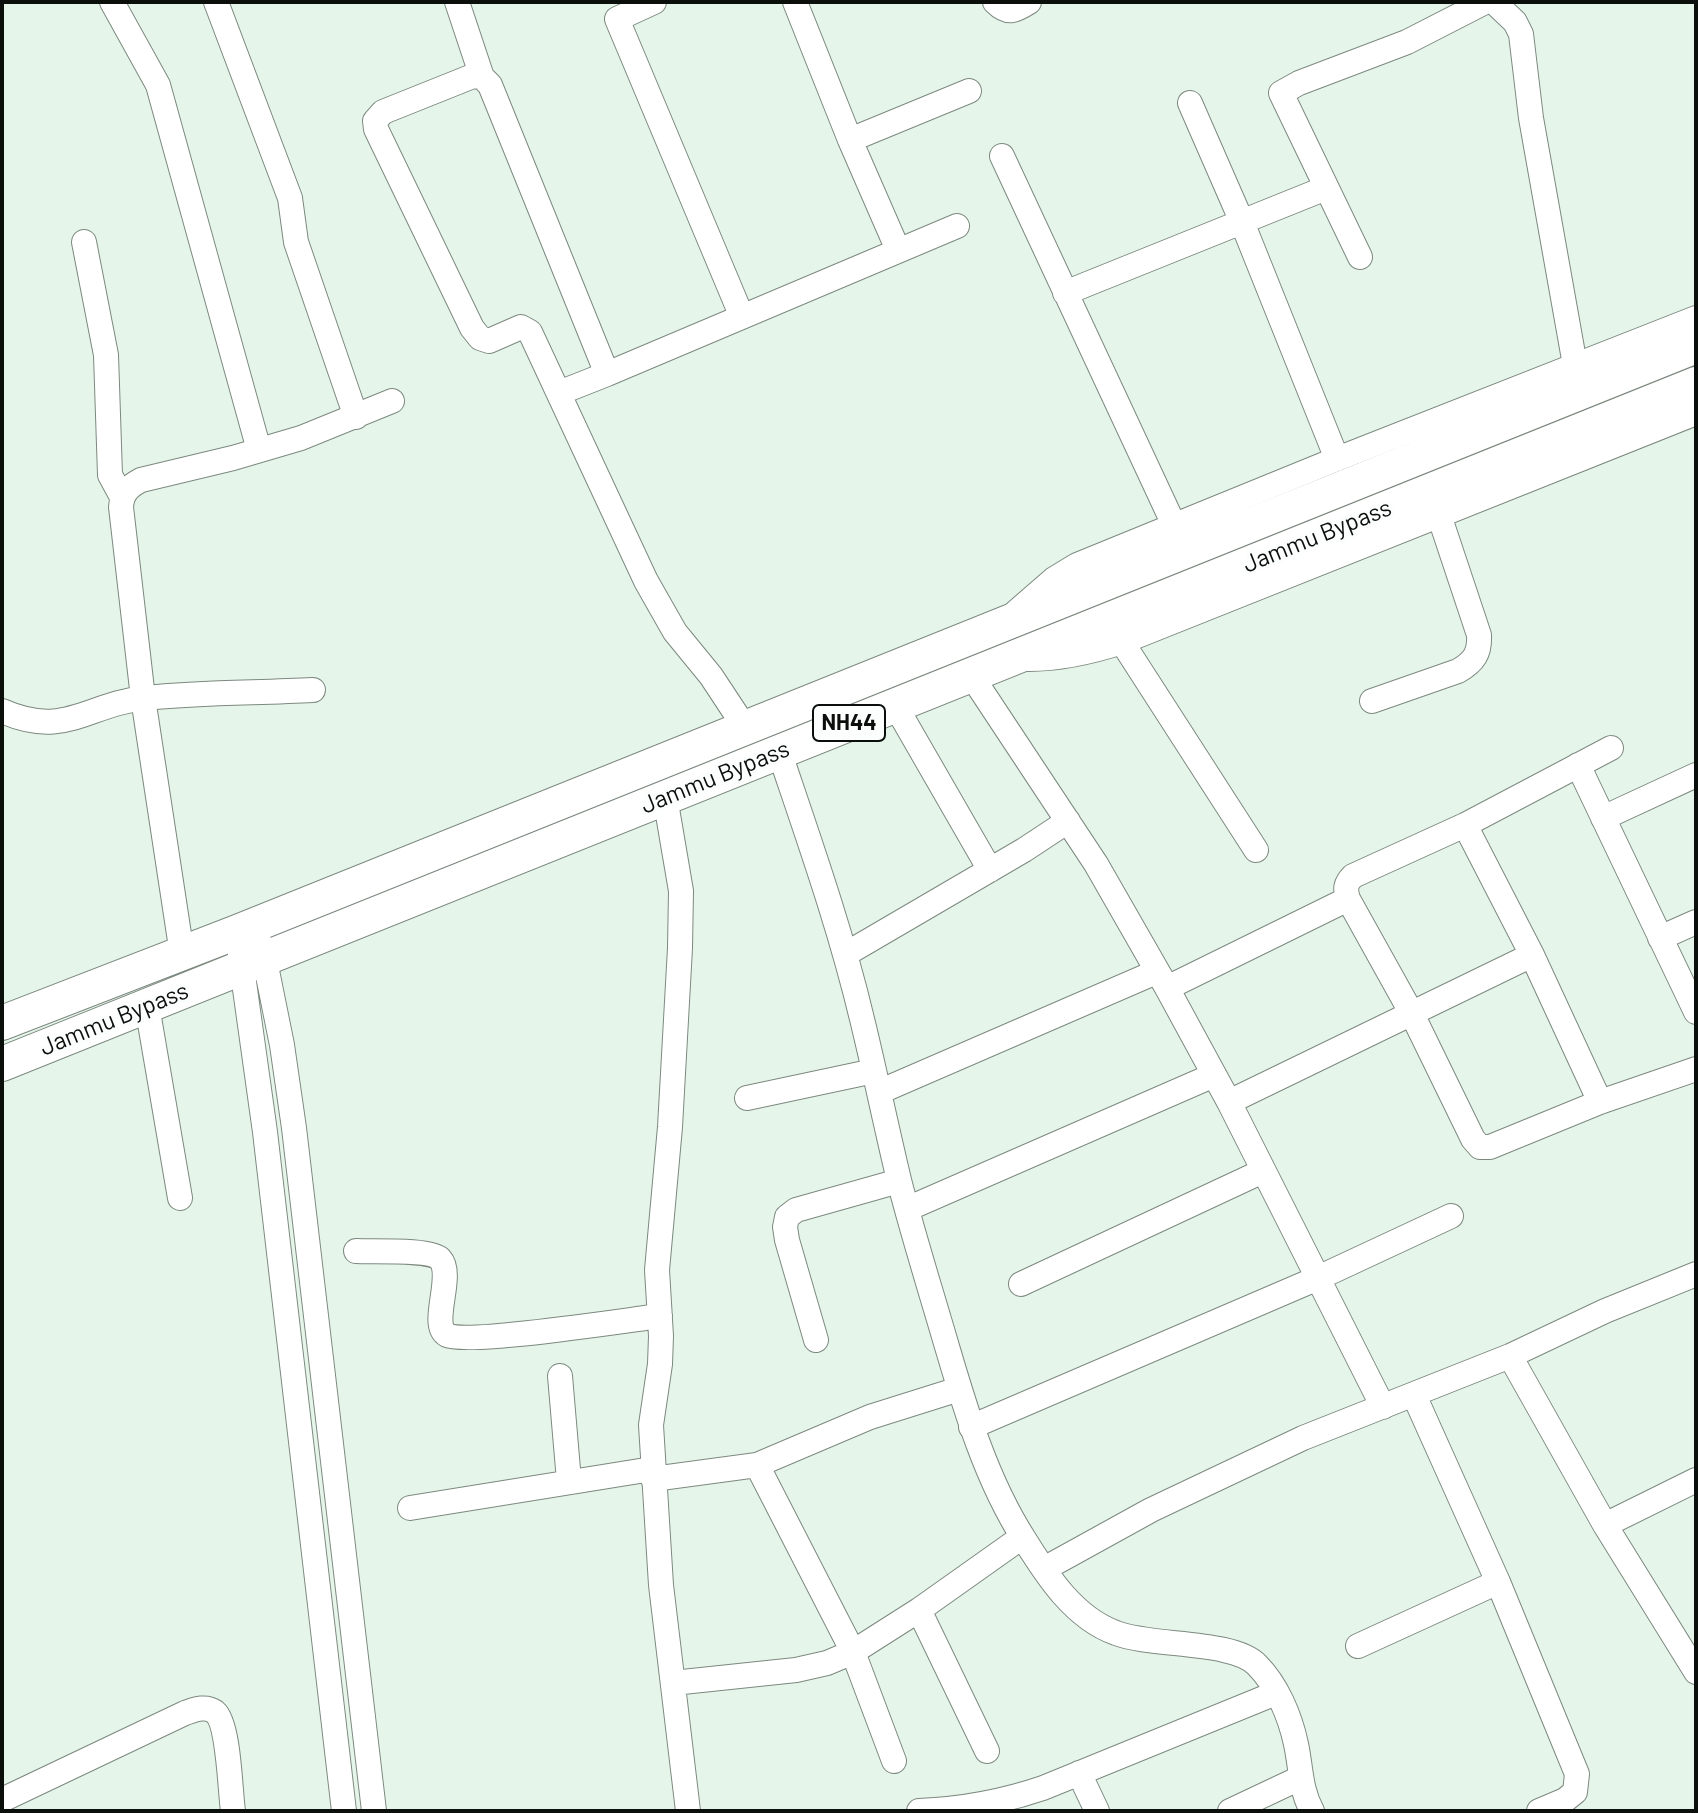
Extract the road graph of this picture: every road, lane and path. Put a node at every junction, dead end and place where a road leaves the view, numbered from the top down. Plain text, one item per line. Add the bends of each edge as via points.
1 (112, 2) edge
2 (216, 2) edge
3 (457, 2) edge
4 (654, 2) edge
5 (795, 2) edge
6 (995, 2) edge
7 (1029, 2) edge
8 (1485, 2) edge
9 (1494, 2) edge
10 (613, 11) edge
11 (482, 77) junction
12 (969, 91) dead end
13 (1190, 103) dead end
14 (850, 140) junction
15 (1002, 156) dead end
16 (1326, 188) junction
17 (1242, 222) junction
18 (957, 226) dead end
19 (84, 242) dead end
20 (898, 250) junction
21 (1360, 257) dead end
22 (1065, 293) junction
23 (742, 317) junction
24 (1696, 318) edge
25 (1696, 346) edge
26 (1575, 365) junction
27 (607, 374) junction
28 (1696, 384) edge
29 (559, 393) junction
30 (392, 401) dead end
31 (1696, 413) edge
32 (356, 417) junction
33 (259, 450) junction
34 (1337, 459) junction
35 (122, 497) junction
36 (1439, 515) junction
37 (1174, 525) junction
38 (1005, 622) junction
39 (1122, 642) junction
40 (1010, 659) junction
41 (971, 675) junction
42 (313, 690) dead end
43 (143, 698) junction
44 (1372, 701) dead end
45 (895, 705) junction
46 (2, 711) edge
47 (744, 726) junction
48 (1611, 748) dead end
49 (779, 751) junction
50 (1578, 765) junction
51 (1696, 775) edge
52 (665, 797) junction
53 (1603, 818) junction
54 (1068, 821) junction
55 (1465, 825) junction
56 (1256, 850) dead end
57 (990, 870) junction
58 (1348, 899) junction
59 (1696, 922) edge
60 (248, 928) junction
61 (1660, 938) junction
62 (182, 954) junction
63 (846, 954) junction
64 (1532, 955) junction
65 (254, 962) junction
66 (1161, 980) junction
67 (147, 1006) junction
68 (1696, 1012) edge
69 (1412, 1014) junction
70 (2, 1023) edge
71 (2, 1064) edge
72 (1696, 1069) edge
73 (1214, 1075) junction
74 (877, 1081) junction
75 (747, 1098) dead end
76 (1229, 1102) junction
77 (1600, 1102) junction
78 (1263, 1171) junction
79 (899, 1181) junction
80 (180, 1198) dead end
81 (907, 1209) junction
82 (1451, 1216) dead end
83 (356, 1251) dead end
84 (1696, 1274) edge
85 (1318, 1278) junction
86 (1021, 1284) dead end
87 (660, 1316) junction
88 (816, 1340) dead end
89 (1510, 1356) junction
90 (560, 1376) dead end
91 (959, 1389) junction
92 (1414, 1395) junction
93 (1383, 1407) junction
94 (971, 1427) junction
95 (757, 1465) junction
96 (652, 1474) junction
97 (1696, 1480) edge
98 (569, 1481) junction
99 (410, 1508) dead end
100 (1605, 1525) junction
101 (1022, 1537) junction
102 (1044, 1569) junction
103 (1498, 1582) junction
104 (919, 1610) junction
105 (1685, 1632) edge
106 (1358, 1646) dead end
107 (853, 1652) junction
108 (1696, 1672) edge
109 (673, 1683) junction
110 (1276, 1693) junction
111 (987, 1751) dead end
112 (894, 1761) dead end
113 (1079, 1773) junction
114 (1300, 1778) junction
115 (2, 1800) edge
116 (233, 1811) edge
117 (344, 1811) edge
118 (374, 1811) edge
119 (688, 1811) edge
120 (919, 1811) edge
121 (1097, 1811) edge
122 (1230, 1811) edge
123 (1312, 1811) edge
124 (1539, 1811) edge

1 - 33 street via 158,85
2 - 32 street via 290,198 296,242
3 - 11 street
4 - 10 street
5 - 14 street
6 - 7 street via 1009,11
8 - 16 street via 1407,42 1281,93
9 - 26 street via 1521,34
10 - 23 street
11 - 27 street via 490,85
11 - 29 street via 383,112 376,129 476,334 489,341 528,329
12 - 14 street
13 - 17 street
14 - 20 street
15 - 22 street
16 - 17 street
16 - 21 street
17 - 22 street
17 - 34 street
18 - 20 street
19 - 35 street via 106,355 110,475
20 - 23 street
22 - 37 street
23 - 27 street
24 - 26 street
25 - 38 highway, Jammu Bypass / NH44
26 - 34 street
27 - 29 street
28 - 40 highway, Jammu Bypass / NH44
29 - 47 street via 659,607
30 - 32 street
31 - 36 street
32 - 33 street
33 - 35 street via 141,480
34 - 37 street
35 - 43 street
36 - 39 street
36 - 44 street via 1480,647 1470,664 1458,671
37 - 38 street via 1077,565
38 - 47 highway, Jammu Bypass / NH44
39 - 40 street via 1051,659
39 - 56 street
40 - 41 highway, Jammu Bypass / NH44
41 - 45 highway, Jammu Bypass / NH44
41 - 54 street
42 - 43 street
43 - 46 street via 42,724
43 - 62 street
45 - 49 highway, Jammu Bypass / NH44
45 - 57 street
47 - 60 highway, Jammu Bypass / NH44
48 - 50 street
49 - 52 highway, Jammu Bypass / NH44
49 - 63 street
50 - 53 street
50 - 55 street
51 - 53 street
52 - 65 highway, Jammu Bypass / NH44
52 - 87 street via 681,891 657,1270
53 - 61 street
54 - 57 street
54 - 66 street
55 - 58 street via 1353,876 1345,889
55 - 64 street
57 - 63 street
58 - 66 street
58 - 69 street
59 - 61 street
60 - 62 highway, Jammu Bypass / NH44
60 - 65 street
61 - 68 street
62 - 70 highway, Jammu Bypass / NH44
63 - 74 street
64 - 69 street
64 - 77 street
65 - 67 highway, Jammu Bypass / NH44
65 - 117 street via 265,1132
65 - 118 street via 282,1045 294,1128
66 - 73 street
66 - 74 street
67 - 71 highway, Jammu Bypass / NH44
67 - 80 street
69 - 76 street
69 - 77 street via 1480,1147
72 - 77 street
73 - 76 street
73 - 81 street
74 - 75 street
74 - 79 street
76 - 78 street
78 - 85 street
78 - 86 street
79 - 81 street
79 - 88 street via 787,1217 787,1240
81 - 91 street
82 - 85 street
83 - 87 street via 420,1253 441,1260 445,1272 440,1320 447,1334 502,1335
84 - 89 street
85 - 93 street
85 - 94 street
87 - 96 street
89 - 92 street
89 - 100 street
90 - 98 street
91 - 94 street
91 - 95 street via 870,1417
92 - 93 street
92 - 103 street
93 - 102 street via 1228,1473
94 - 101 street via 990,1478
95 - 96 street
95 - 107 street
96 - 98 street
96 - 109 street
97 - 100 street
98 - 99 street
100 - 105 street
101 - 102 street
101 - 104 street
102 - 110 street via 1087,1617 1115,1633 1237,1653 1266,1674
103 - 106 street
103 - 124 street via 1577,1774 1575,1792
104 - 107 street
104 - 111 street
105 - 108 street
107 - 109 street via 796,1670
107 - 112 street
109 - 119 street
110 - 113 street
110 - 114 street via 1297,1746
113 - 120 street via 1008,1800
113 - 121 street
114 - 122 street
114 - 123 street
115 - 116 street via 185,1713 208,1709 223,1727

